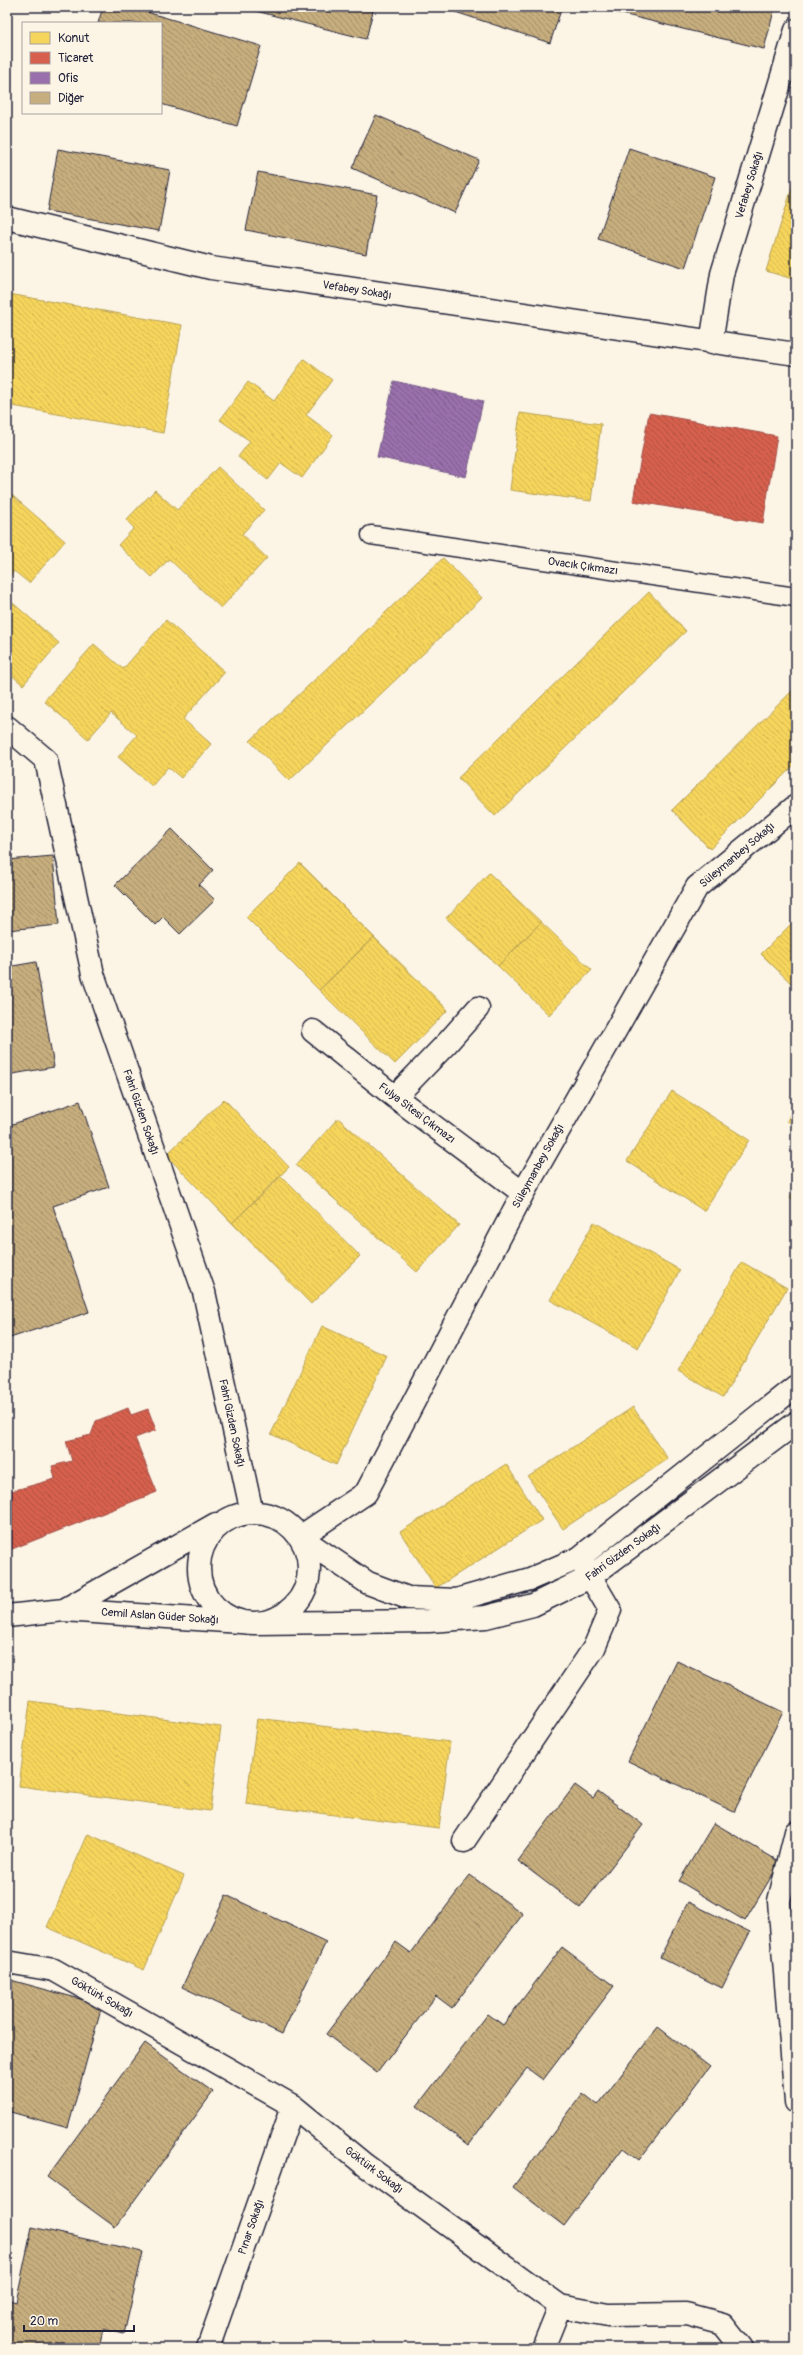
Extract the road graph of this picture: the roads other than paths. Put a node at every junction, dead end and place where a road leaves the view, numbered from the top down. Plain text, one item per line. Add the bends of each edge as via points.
1 (796, 30) edge
2 (7, 218) edge
3 (711, 343) junction
4 (796, 354) edge
5 (371, 535) dead end
6 (796, 597) edge
7 (7, 727) edge
8 (796, 806) edge
9 (478, 1008) dead end
10 (313, 1031) dead end
11 (395, 1097) junction
12 (523, 1193) junction
13 (796, 1386) edge
14 (796, 1423) edge
15 (252, 1513) junction
16 (226, 1519) junction
17 (300, 1537) junction
18 (579, 1558) junction
19 (590, 1577) junction
20 (64, 1610) junction
21 (7, 1616) edge
22 (255, 1623) junction
23 (796, 1832) edge
24 (464, 1841) dead end
25 (7, 1962) edge
26 (796, 2102) edge
27 (294, 2106) junction
28 (560, 2306) junction
29 (208, 2348) edge
30 (543, 2348) edge
31 (742, 2348) edge

1 - 3 street, Vefabey Sokağı via 722,274
2 - 3 street, Vefabey Sokağı via 211,268
3 - 4 street, Vefabey Sokağı
5 - 6 lane, Ovacık Çıkmazı
7 - 15 street, Fahri Gizden Sokağı via 46,760 93,974 204,1292
8 - 12 street, Süleymanbey Sokağı via 697,887
9 - 11 street
10 - 11 street, Fulya Sitesi Çıkmazı
11 - 12 street, Fulya Sitesi Çıkmazı
12 - 17 street, Süleymanbey Sokağı via 366,1492
13 - 18 street, Fahri Gizden Sokağı
14 - 19 street, Fahri Gizden Sokağı
15 - 16 street
15 - 17 street via 270,1515 287,1524
16 - 20 street, Cemil Aslan Güder Sokağı
16 - 22 street via 206,1542 200,1560 200,1579 207,1596 219,1611 236,1620
17 - 18 street, Fahri Gizden Sokağı via 368,1583 408,1598 456,1600 530,1579
17 - 22 street via 307,1552 309,1569 306,1586 299,1600 287,1613 272,1620
18 - 19 street
19 - 22 street, Fahri Gizden Sokağı via 533,1605 486,1617 429,1621
19 - 24 street via 610,1610 594,1648
20 - 21 street, Cemil Aslan Güder Sokağı
20 - 22 street, Cemil Aslan Güder Sokağı
23 - 26 street via 779,1901
25 - 27 street, Göktürk Sokağı via 54,1970
27 - 28 street, Göktürk Sokağı via 365,2165
27 - 29 street, Pınar Sokağı
28 - 30 street
28 - 31 street, Göktürk Sokağı via 608,2316 686,2314 723,2324

